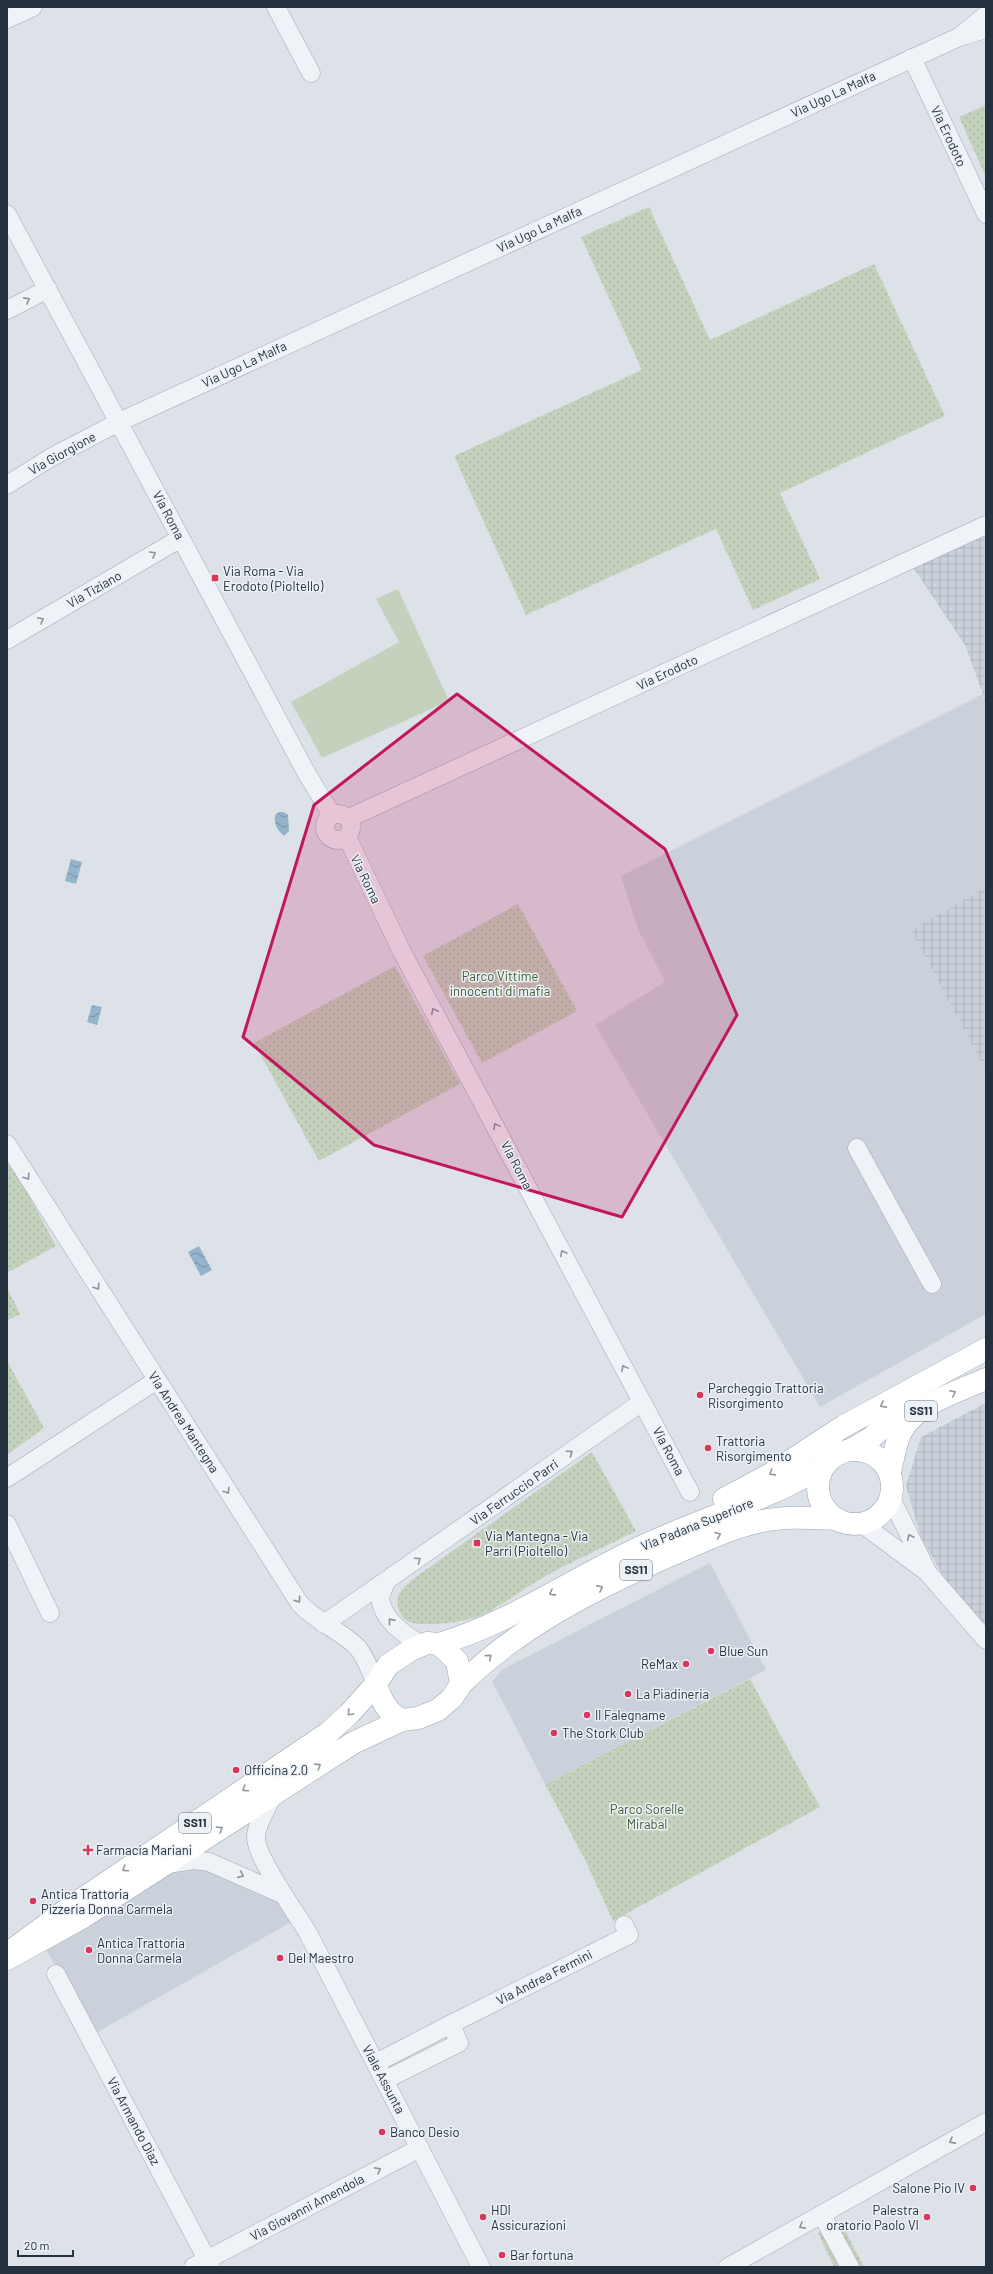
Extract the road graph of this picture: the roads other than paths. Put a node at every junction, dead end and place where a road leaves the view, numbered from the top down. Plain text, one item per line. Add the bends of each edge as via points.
1 (33, 7) edge
2 (276, 7) edge
3 (986, 15) edge
4 (7, 19) edge
5 (986, 29) edge
6 (959, 37) junction
7 (912, 58) junction
8 (312, 73) dead end
9 (7, 214) edge
10 (986, 214) edge
11 (48, 289) junction
12 (7, 310) edge
13 (119, 422) junction
14 (7, 485) edge
15 (986, 526) edge
16 (181, 538) junction
17 (7, 640) edge
18 (340, 817) junction
19 (347, 837) junction
20 (7, 1144) edge
21 (857, 1148) dead end
22 (932, 1284) dead end
23 (981, 1352) edge
24 (954, 1367) junction
25 (986, 1379) edge
26 (157, 1380) junction
27 (642, 1402) junction
28 (852, 1450) junction
29 (825, 1466) junction
30 (890, 1473) junction
31 (7, 1478) edge
32 (690, 1492) dead end
33 (891, 1498) junction
34 (837, 1519) junction
35 (7, 1524) edge
36 (861, 1524) junction
37 (662, 1538) junction
38 (927, 1572) junction
39 (386, 1582) junction
40 (50, 1613) dead end
41 (324, 1624) junction
42 (986, 1640) edge
43 (430, 1644) junction
44 (376, 1684) junction
45 (461, 1684) junction
46 (402, 1720) junction
47 (274, 1794) junction
48 (164, 1865) junction
49 (282, 1894) junction
50 (624, 1925) dead end
51 (7, 1954) edge
52 (7, 1959) edge
53 (56, 1974) dead end
54 (451, 2024) junction
55 (376, 2063) junction
56 (385, 2080) junction
57 (986, 2122) edge
58 (420, 2148) junction
59 (822, 2215) junction
60 (204, 2265) edge
61 (481, 2267) edge
62 (728, 2267) edge
63 (850, 2267) edge

1 - 4 street
2 - 8 street
3 - 6 street, Via Ugo La Malfa
5 - 6 street, Via Ugo La Malfa
6 - 7 street, Via Ugo La Malfa
7 - 10 street, Via Erodoto
7 - 13 street, Via Ugo La Malfa
9 - 11 street, Via Roma
12 -> 11 street
11 - 13 street, Via Roma
13 - 14 street, Via Giorgione via 50,458
13 - 16 street, Via Roma
15 - 18 street, Via Erodoto
17 -> 16 street, Via Tiziano
16 - 18 street, Via Roma via 307,774
18 - 19 street via 352,828
18 - 19 street via 325,824 327,835 338,840
27 -> 19 street, Via Roma via 402,952
20 -> 26 street, Via Andrea Mantegna
21 - 22 street
23 - 24 main road, SS11
24 - 28 main road, Via Padana Superiore / SS11 via 871,1438
24 -> 37 main road, SS11 via 844,1426 769,1475 699,1513
30 -> 25 main road, SS11 via 899,1436 912,1418 947,1396
26 - 31 street
26 -> 41 street, Via Andrea Mantegna via 300,1604
27 - 32 street, Via Roma
39 -> 27 street, Via Ferruccio Parri
28 - 29 main road, Via Padana Superiore / SS11 via 840,1454
28 - 30 main road via 868,1451 884,1463
29 - 34 main road, Via Padana Superiore / SS11 via 818,1479 819,1493 823,1506
29 - 37 main road, Via Padana Superiore / SS11 via 766,1496
30 - 33 main road, SS11 via 893,1486
33 - 36 main road via 879,1515
38 -> 33 street
34 - 36 main road, Via Padana Superiore / SS11 via 849,1524
45 -> 34 main road, Via Padana Superiore / SS11 via 509,1642 590,1594 634,1571 716,1535 772,1520 800,1517
35 - 40 street
36 - 38 street
37 -> 43 main road, Via Padana Superiore / SS11 via 498,1622
38 - 42 street
39 - 41 street, Via Ferruccio Parri
43 -> 39 street via 402,1633 385,1613 380,1597
41 - 44 street, Via Andrea Mantegna via 357,1647
43 - 44 main road, SS11 via 401,1655 388,1665
43 - 45 main road via 457,1660
44 - 46 main road via 386,1707
44 -> 51 main road, SS11 via 328,1733 68,1908
45 - 46 main road, SS11 via 452,1698 438,1710 418,1718
47 -> 46 main road, SS11 via 353,1743
48 -> 47 main road, SS11
47 - 49 street, Viale Assunta via 259,1824 256,1842
48 -> 49 street via 194,1860 209,1862
48 - 52 main road, SS11 via 83,1917
49 - 55 street, Viale Assunta via 306,1929
50 - 54 street, Via Andrea Fermini via 629,1935
53 - 60 street, Via Armando Diaz
54 - 55 street, Via Andrea Fermini
54 - 56 street via 460,2042
55 - 56 street, Viale Assunta
56 - 58 street, Viale Assunta
57 -> 59 street
60 -> 58 street, Via Giovanni Amendola
58 - 61 street, Viale Assunta
59 -> 62 street
59 - 63 street

